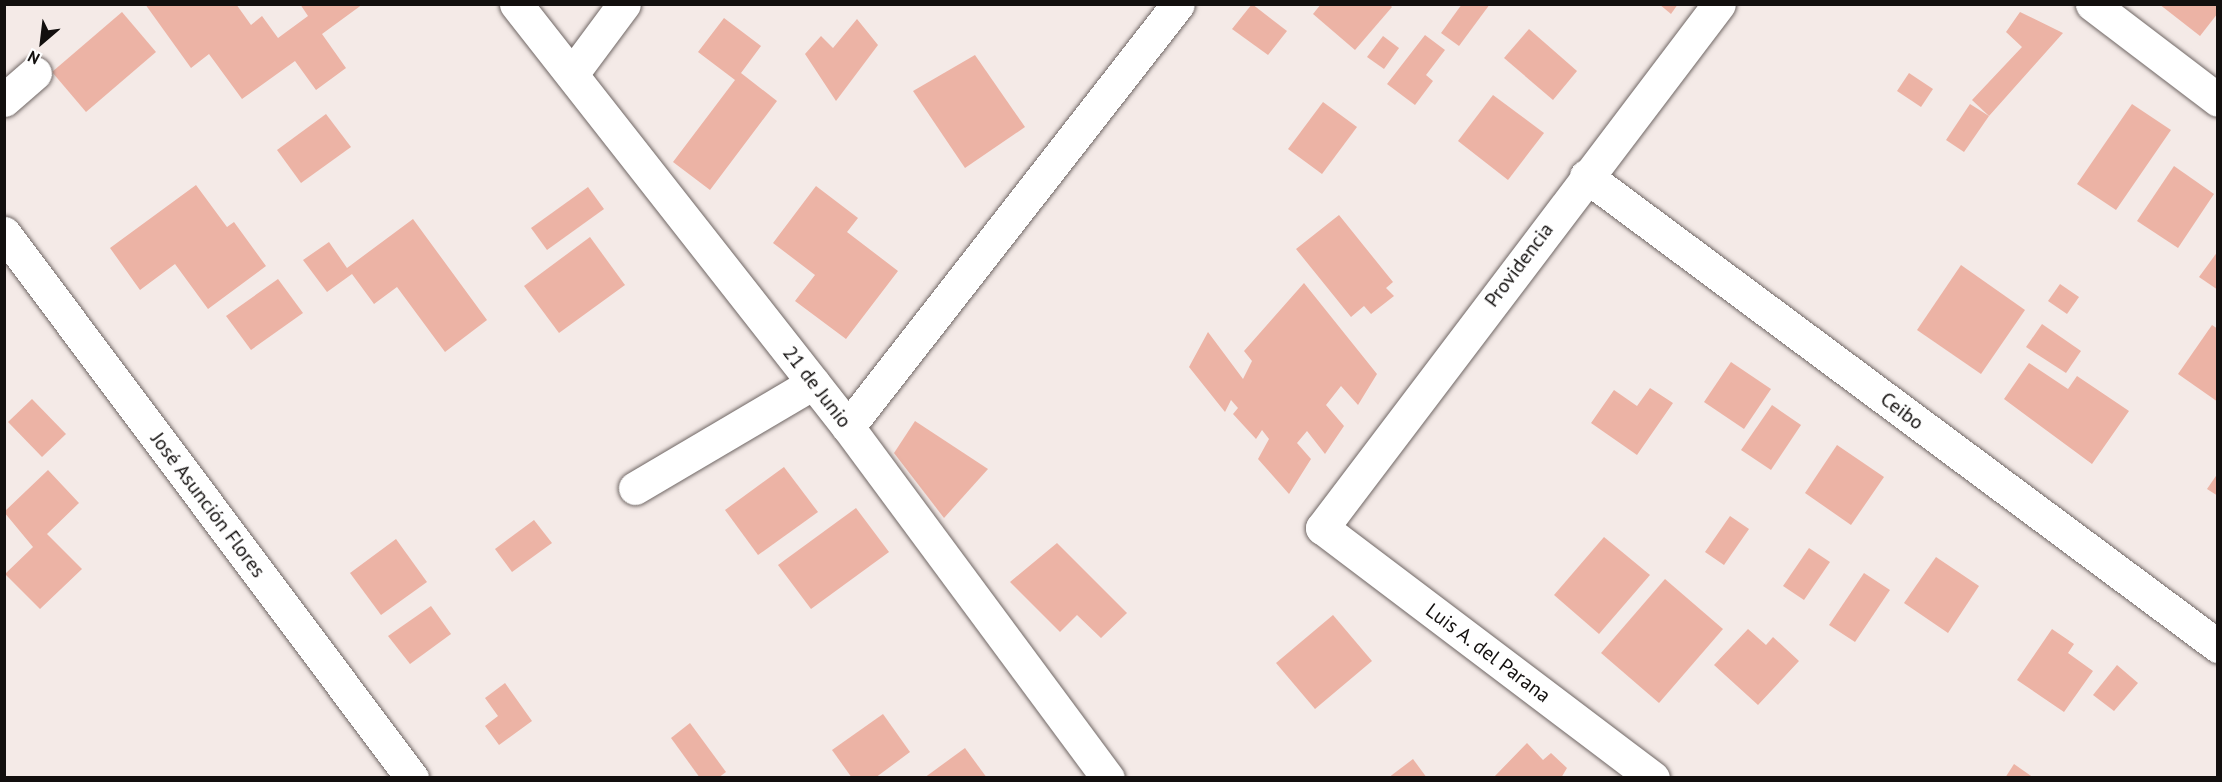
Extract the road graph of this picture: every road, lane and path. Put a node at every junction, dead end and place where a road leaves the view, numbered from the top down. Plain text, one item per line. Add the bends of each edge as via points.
1 (516, 4) edge
2 (624, 4) edge
3 (1178, 4) edge
4 (1719, 4) edge
5 (2092, 4) edge
6 (36, 73) dead end
7 (572, 74) junction
8 (2214, 90) edge
9 (4, 100) edge
10 (1586, 176) junction
11 (4, 233) edge
12 (813, 382) junction
13 (848, 427) junction
14 (635, 488) dead end
15 (1323, 528) joint
16 (2217, 646) edge
17 (412, 777) edge
18 (1108, 777) edge
19 (1653, 777) edge

1 - 7 street, 21 de Junio
2 - 7 street
3 - 13 street
4 - 10 street, Providencia
5 - 8 street
6 - 9 street
7 - 12 street, 21 de Junio
10 - 15 street, Providencia
10 - 16 street, Ceibo
11 - 17 street, José Asunción Flores
12 - 13 street, 21 de Junio
12 - 14 street
13 - 18 street, 21 de Junio
15 - 19 street, Luis A. del Parana

